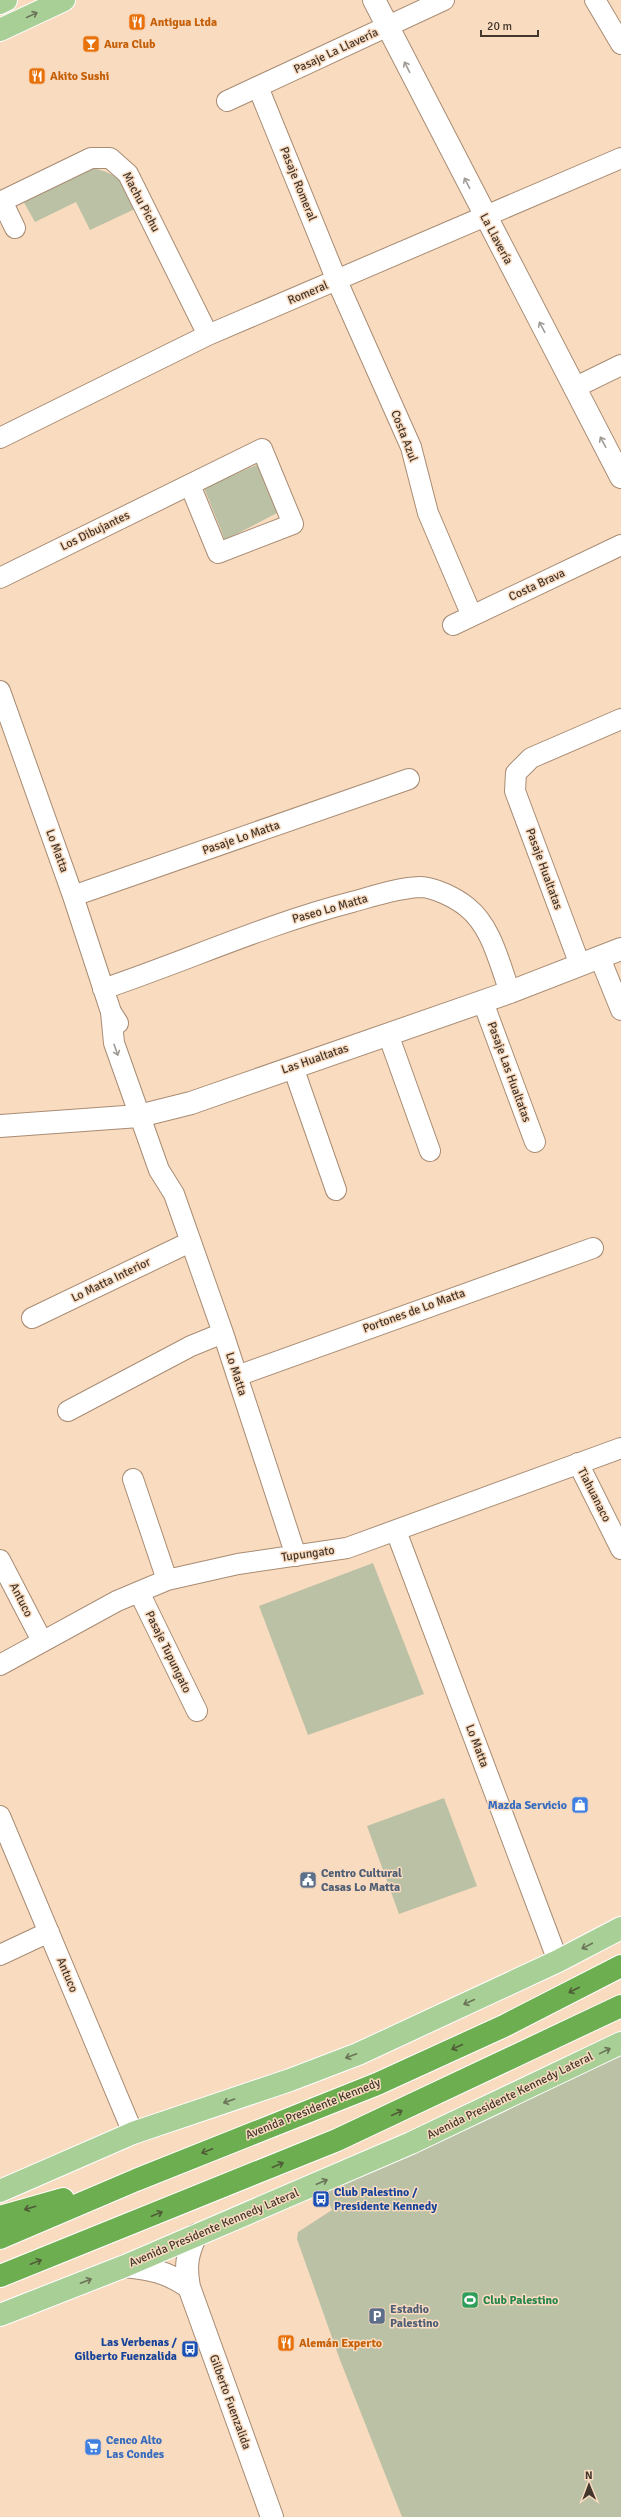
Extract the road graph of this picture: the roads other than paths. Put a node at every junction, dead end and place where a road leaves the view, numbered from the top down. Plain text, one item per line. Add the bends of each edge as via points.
1 (6, 0) edge
2 (64, 0) edge
3 (374, 0) edge
4 (444, 0) edge
5 (595, 0) edge
6 (0, 3) edge
7 (387, 27) junction
8 (0, 30) edge
9 (621, 44) edge
10 (258, 87) junction
11 (227, 101) dead end
12 (621, 158) edge
13 (1, 202) edge
14 (485, 218) junction
15 (15, 228) dead end
16 (337, 280) junction
17 (208, 335) junction
18 (621, 365) edge
19 (574, 388) junction
20 (0, 438) edge
21 (621, 477) edge
22 (190, 485) junction
23 (621, 545) edge
24 (0, 578) edge
25 (472, 616) junction
26 (453, 625) dead end
27 (0, 691) edge
28 (621, 719) edge
29 (409, 779) dead end
30 (73, 896) junction
31 (621, 949) edge
32 (590, 961) junction
33 (103, 989) junction
34 (510, 992) junction
35 (483, 1002) junction
36 (621, 1010) edge
37 (388, 1034) junction
38 (293, 1067) junction
39 (146, 1114) junction
40 (0, 1126) edge
41 (535, 1142) dead end
42 (430, 1151) dead end
43 (336, 1190) dead end
44 (190, 1242) junction
45 (592, 1248) dead end
46 (32, 1318) dead end
47 (223, 1333) junction
48 (237, 1376) junction
49 (68, 1410) dead end
50 (621, 1448) edge
51 (578, 1463) junction
52 (133, 1479) dead end
53 (396, 1531) junction
54 (621, 1549) edge
55 (296, 1556) junction
56 (0, 1560) edge
57 (167, 1580) junction
58 (139, 1592) junction
59 (42, 1641) junction
60 (0, 1665) edge
61 (197, 1711) dead end
62 (0, 1816) edge
63 (621, 1928) edge
64 (49, 1932) junction
65 (0, 1955) edge
66 (558, 1961) junction
67 (621, 1966) edge
68 (621, 2006) edge
69 (621, 2043) edge
70 (134, 2133) junction
71 (136, 2180) junction
72 (0, 2191) edge
73 (0, 2217) edge
74 (196, 2236) junction
75 (0, 2238) edge
76 (126, 2266) junction
77 (0, 2276) edge
78 (189, 2287) junction
79 (0, 2315) edge
80 (272, 2517) edge

1 - 6 main road
8 -> 2 main road
3 - 7 street, La Llavería
4 - 7 street, Pasaje La Llavería
5 - 9 street
7 - 10 street, Pasaje La Llavería
14 -> 7 street, La Llavería
10 - 11 street, Pasaje La Llavería
10 - 16 street, Pasaje Romeral
12 - 14 street, Romeral
13 - 15 street, Machu Pichu
13 - 17 street, Machu Pichu via 91,158 110,158 128,174
14 - 16 street, Romeral
19 -> 14 street, La Llavería
16 - 17 street, Romeral
16 - 25 street, Costa Azul via 411,447 428,513
17 - 20 street, Romeral
18 - 19 street
21 -> 19 street, La Llavería
22 - 22 street, Los Dibujantes via 218,553 293,524 262,449
22 - 24 street, Los Dibujantes
23 - 25 street, Costa Brava
25 - 26 street, Costa Brava
27 - 30 street, Lo Matta
28 - 32 street, Pasaje Hualtatas via 531,758 516,772 515,791
29 - 30 street, Pasaje Lo Matta
30 - 33 street, Lo Matta
31 - 32 street, Las Hualtatas
32 - 34 street, Las Hualtatas
32 - 36 street
33 - 34 street, Paseo Lo Matta via 167,968 310,912 388,892 420,887 433,889 465,905 475,914 484,925
33 - 39 street, Lo Matta via 111,1012 126,1037
34 - 35 street, Las Hualtatas
35 - 37 street, Las Hualtatas
35 - 41 street, Pasaje Las Hualtatas
37 - 38 street, Las Hualtatas
37 - 42 street
38 - 39 street, Las Hualtatas via 191,1103
38 - 43 street
39 - 40 street, Las Hualtatas
39 - 44 street, Lo Matta via 173,1171 174,1194
44 - 46 street, Lo Matta Interior
44 - 47 street, Lo Matta
45 - 48 street, Portones de Lo Matta
47 - 48 street, Lo Matta
47 - 49 street via 191,1346
48 - 55 street, Lo Matta
50 - 51 street, Tupungato
51 - 53 street, Tupungato
51 - 54 street, Tiahuanaco
52 - 57 street
53 - 55 street, Tupungato via 347,1548
53 - 66 street, Lo Matta
55 - 57 street, Tupungato via 238,1564
56 - 59 street, Antuco
57 - 58 street, Tupungato
58 - 59 street, Tupungato
58 - 61 street, Pasaje Tupungato
59 - 60 street, Tupungato
62 - 64 street, Antuco
63 -> 66 main road
64 - 65 street
64 - 70 street, Antuco
66 -> 70 main road via 358,2054
67 -> 71 highway, Avenida Presidente Kennedy via 504,2026 377,2084
77 -> 68 highway via 337,2140
74 -> 69 main road, Avenida Presidente Kennedy Lateral via 447,2127
70 - 72 main road
71 -> 73 highway
71 - 75 highway, Avenida Presidente Kennedy
74 - 76 main road, Avenida Presidente Kennedy Lateral
74 - 78 street, Gilberto Fuenzalida via 187,2258
76 - 78 street via 149,2268 171,2274
79 -> 76 main road, Avenida Presidente Kennedy Lateral
78 - 80 street, Gilberto Fuenzalida

